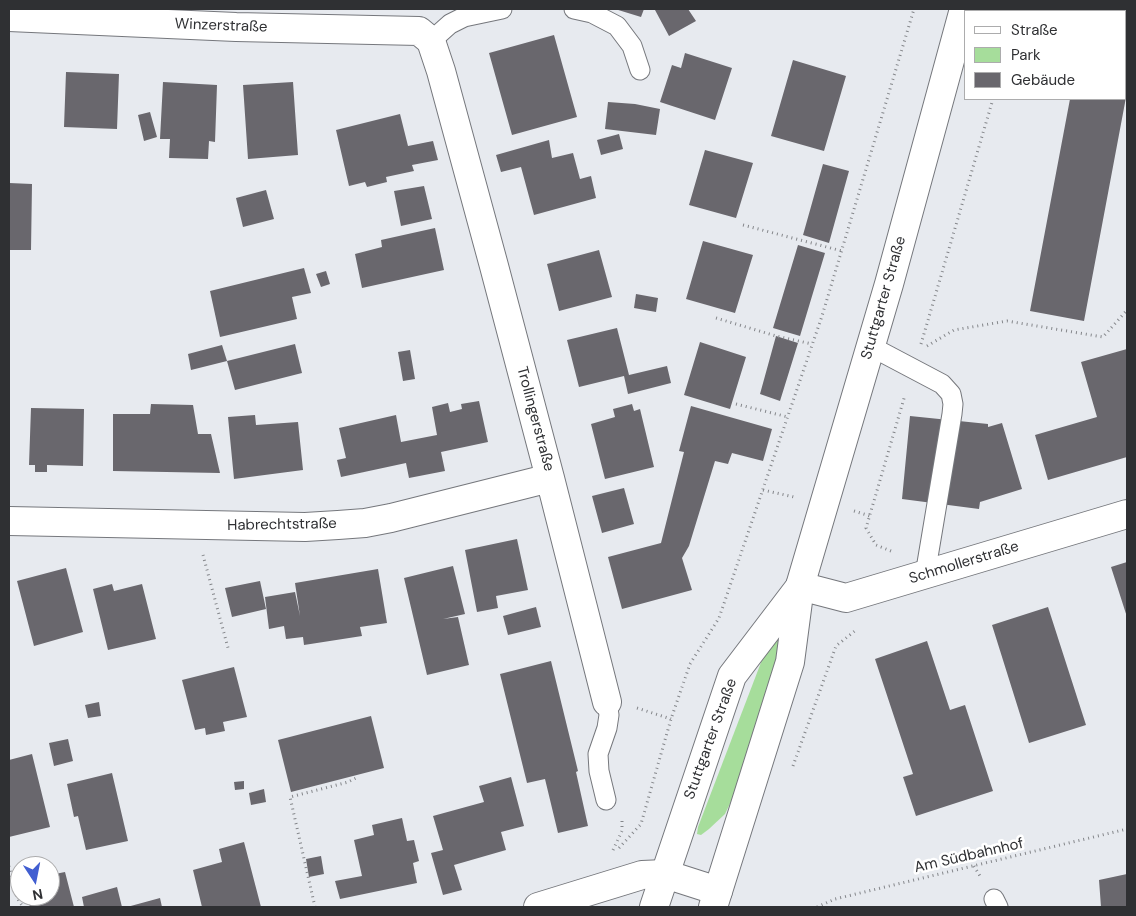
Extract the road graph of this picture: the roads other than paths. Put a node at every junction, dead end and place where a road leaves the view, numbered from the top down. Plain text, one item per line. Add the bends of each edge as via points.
1 (502, 9) edge
2 (574, 9) edge
3 (964, 9) edge
4 (9, 17) edge
5 (430, 41) junction
6 (640, 70) dead end
7 (870, 346) junction
8 (550, 478) junction
9 (1127, 514) edge
10 (9, 521) edge
11 (925, 575) junction
12 (800, 586) junction
13 (607, 702) joint
14 (606, 800) road end
15 (665, 874) junction
16 (715, 901) edge
17 (538, 907) edge
18 (654, 907) edge

1 - 5 lane via 450,24
2 - 6 lane via 592,12 617,26 632,46
3 - 7 street, Stuttgarter Straße
4 - 5 street, Winzerstraße via 419,31
5 - 8 street, Trollingerstraße via 441,71
7 - 11 lane via 916,360 951,394 953,404
7 - 12 street, Stuttgarter Straße
8 - 10 street, Habrechtstraße via 366,523 305,528
8 - 13 street, Trollingerstraße
9 - 11 street, Schmollerstraße
11 - 12 street, Schmollerstraße via 846,598
12 - 15 street, Stuttgarter Straße via 732,676
12 - 16 street, Stuttgarter Straße via 790,662
13 - 14 lane, Trollingerstraße via 610,715 598,754
15 - 16 street
15 - 17 street via 642,875
15 - 18 street, Stuttgarter Straße

